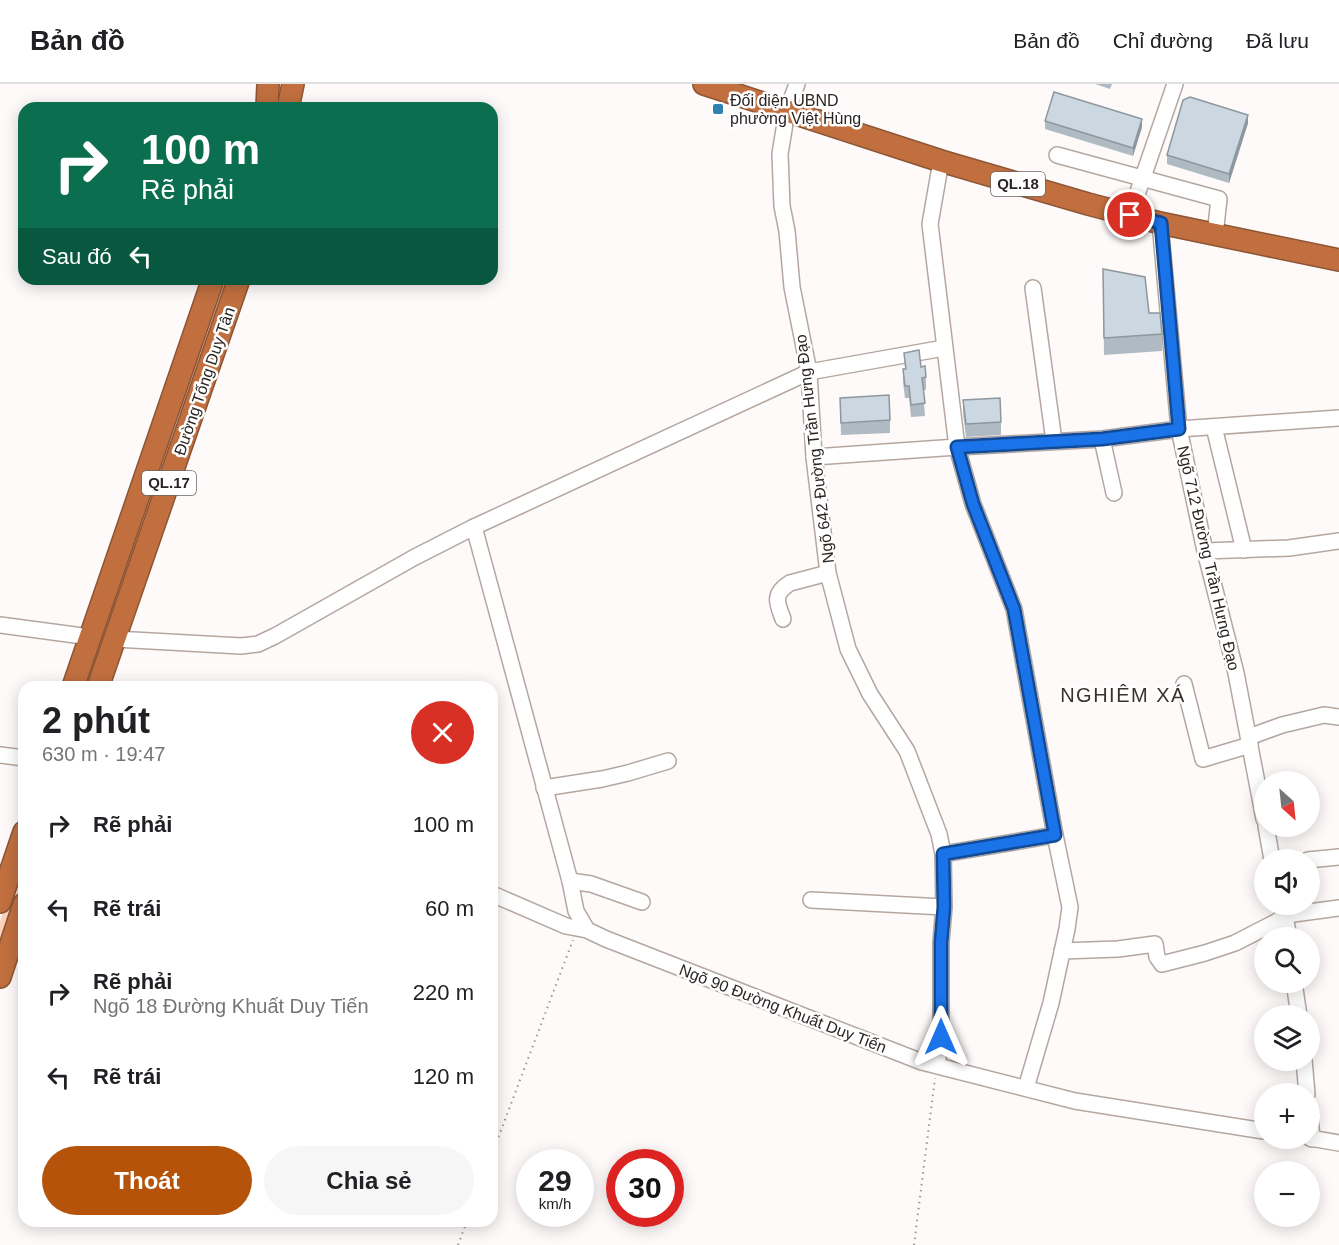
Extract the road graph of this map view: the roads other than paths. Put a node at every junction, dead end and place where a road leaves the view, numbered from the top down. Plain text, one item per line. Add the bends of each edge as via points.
1 (268, 84) edge
2 (292, 84) edge
3 (704, 84) edge
4 (796, 84) edge
5 (1175, 84) edge
6 (267, 102) edge
7 (289, 102) edge
8 (787, 111) junction
9 (1057, 155) dead end
10 (941, 161) junction
11 (1143, 178) junction
12 (1130, 215) junction
13 (1161, 223) junction
14 (1215, 234) junction
15 (1339, 260) edge
16 (211, 285) edge
17 (237, 285) edge
18 (1033, 288) dead end
19 (944, 348) junction
20 (809, 372) junction
21 (1339, 418) edge
22 (164, 423) junction
23 (1214, 427) junction
24 (1179, 429) junction
25 (187, 430) junction
26 (1102, 439) junction
27 (1054, 441) junction
28 (957, 447) junction
29 (814, 457) junction
30 (1114, 493) dead end
31 (474, 527) junction
32 (1339, 541) edge
33 (1244, 550) junction
34 (1205, 551) junction
35 (828, 573) junction
36 (783, 619) dead end
37 (0, 626) edge
38 (90, 637) junction
39 (115, 639) junction
40 (75, 681) edge
41 (100, 681) edge
42 (1184, 684) dead end
43 (1339, 717) edge
44 (1249, 741) junction
45 (0, 755) edge
46 (18, 757) edge
47 (668, 761) dead end
48 (1255, 771) edge
49 (544, 788) junction
50 (1055, 835) junction
51 (18, 854) edge
52 (943, 854) junction
53 (1339, 857) edge
54 (1320, 859) edge
55 (570, 881) junction
56 (498, 897) edge
57 (811, 900) dead end
58 (0, 902) edge
59 (642, 902) dead end
60 (944, 907) junction
61 (1339, 908) edge
62 (1320, 909) edge
63 (1281, 915) edge
64 (18, 922) edge
65 (582, 929) junction
66 (1062, 951) junction
67 (0, 977) edge
68 (937, 1065) junction
69 (1026, 1088) junction
70 (1254, 1129) edge
71 (1320, 1140) edge
72 (1339, 1143) edge

1 - 6 highway
2 - 7 highway
3 - 8 highway, QL.18
4 - 8 street, Ngõ 642 Đường Trần Hưng Đạo
5 - 11 street
8 - 10 highway, QL.18
8 - 20 street, Ngõ 642 Đường Trần Hưng Đạo via 780,154 782,206 792,287
9 - 11 street
10 - 12 highway, QL.18
10 - 19 street via 930,224
11 - 12 street
11 - 14 street via 1219,199
12 - 13 highway, QL.18
13 - 14 highway, QL.18
13 - 24 street, Ngõ 712 Đường Trần Hưng Đạo
14 - 15 highway, QL.18
16 - 22 highway, Đường Tống Duy Tân / QL.17
17 - 25 highway, Đường Tống Duy Tân / QL.17
18 - 27 street
19 - 20 street
19 - 28 street
20 - 29 street, Ngõ 642 Đường Trần Hưng Đạo
20 - 31 street
21 - 23 street
22 - 25 highway
22 - 38 highway, Đường Tống Duy Tân / QL.17
23 - 24 street
23 - 33 street
24 - 26 street
24 - 34 street, Ngõ 712 Đường Trần Hưng Đạo
25 - 39 highway, Đường Tống Duy Tân / QL.17
26 - 27 street
26 - 30 street
27 - 28 street
28 - 29 street
28 - 50 street via 973,504 1014,609
29 - 35 street, Ngõ 642 Đường Trần Hưng Đạo
31 - 39 street via 252,645
31 - 49 street
32 - 33 street
33 - 34 street
34 - 44 street, Ngõ 712 Đường Trần Hưng Đạo
35 - 36 street via 785,586 777,601
35 - 52 street, Ngõ 642 Đường Trần Hưng Đạo via 848,650 870,694 907,751
37 - 38 street
38 - 40 highway, Đường Tống Duy Tân / QL.17
39 - 41 highway, Đường Tống Duy Tân / QL.17
42 - 44 street via 1203,759
43 - 44 street via 1324,715 1281,725
44 - 48 street, Ngõ 712 Đường Trần Hưng Đạo
45 - 46 street
47 - 49 street via 628,773
49 - 55 street
50 - 52 street
50 - 66 street via 1070,907
51 - 58 highway
52 - 60 street, Ngõ 642 Đường Trần Hưng Đạo
53 - 54 street
55 - 59 street
55 - 65 street
56 - 65 street, Ngõ 90 Đường Khuất Duy Tiến
57 - 60 street
60 - 68 street, Ngõ 642 Đường Trần Hưng Đạo
61 - 62 street
63 - 66 street via 1276,922 1235,943 1162,964 1155,944
64 - 67 highway
65 - 68 street, Ngõ 90 Đường Khuất Duy Tiến
66 - 69 street
68 - 69 street, Ngõ 90 Đường Khuất Duy Tiến
69 - 70 street, Ngõ 90 Đường Khuất Duy Tiến via 1075,1101
71 - 72 street

